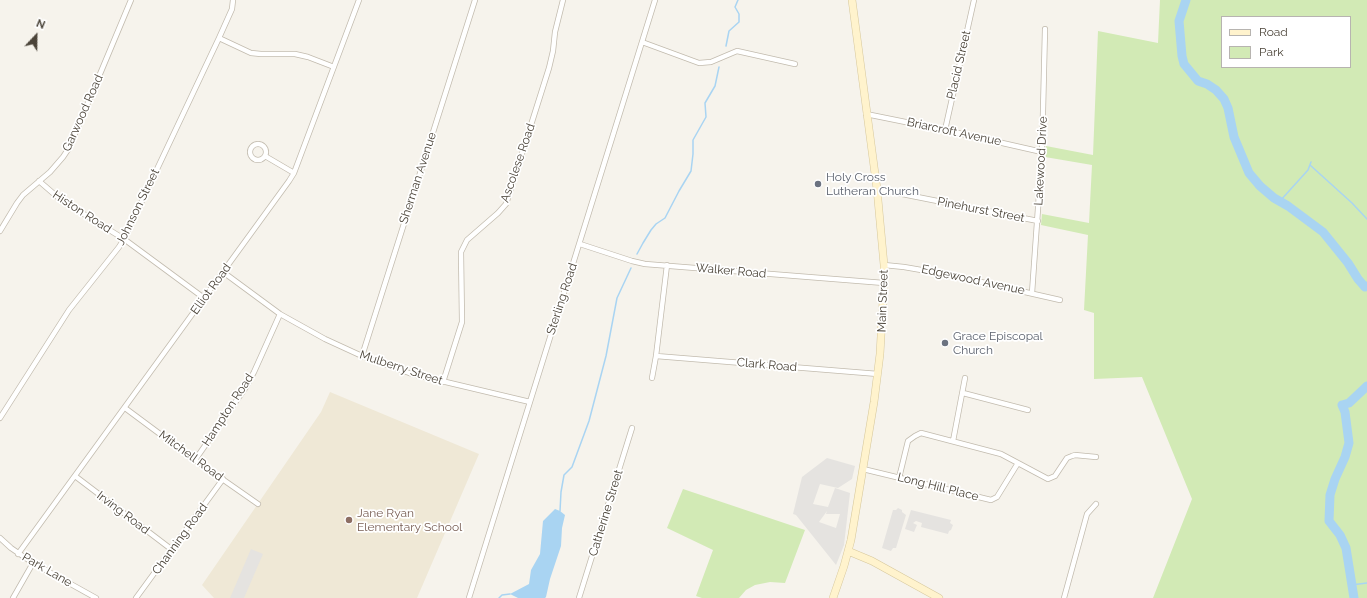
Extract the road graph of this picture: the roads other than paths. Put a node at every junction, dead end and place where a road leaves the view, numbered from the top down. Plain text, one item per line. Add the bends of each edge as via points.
1 (131, 0) edge
2 (234, 0) edge
3 (359, 0) edge
4 (475, 0) edge
5 (563, 0) edge
6 (655, 0) edge
7 (852, 0) edge
8 (974, 0) edge
9 (1045, 29) dead end
10 (219, 38) junction
11 (642, 42) junction
12 (795, 64) dead end
13 (334, 67) junction
14 (866, 114) junction
15 (945, 130) junction
16 (1042, 152) junction
17 (265, 156) dead end
18 (294, 173) junction
19 (39, 181) junction
20 (877, 189) junction
21 (1038, 221) junction
22 (0, 231) edge
23 (124, 239) junction
24 (580, 244) junction
25 (884, 265) junction
26 (667, 266) junction
27 (223, 272) junction
28 (884, 283) junction
29 (1032, 293) junction
30 (204, 298) junction
31 (1060, 300) dead end
32 (280, 314) junction
33 (362, 356) junction
34 (656, 356) junction
35 (878, 374) junction
36 (652, 378) dead end
37 (965, 378) dead end
38 (443, 382) junction
39 (963, 393) junction
40 (530, 402) junction
41 (125, 408) junction
42 (1028, 410) dead end
43 (0, 418) edge
44 (632, 428) dead end
45 (953, 441) junction
46 (1096, 457) dead end
47 (195, 460) junction
48 (1018, 463) junction
49 (863, 469) junction
50 (75, 476) junction
51 (899, 478) junction
52 (223, 479) junction
53 (258, 504) dead end
54 (1096, 504) dead end
55 (0, 538) edge
56 (172, 549) junction
57 (848, 551) junction
58 (18, 554) junction
59 (33, 563) junction
60 (13, 598) edge
61 (96, 598) edge
62 (136, 598) edge
63 (469, 598) edge
64 (579, 598) edge
65 (833, 598) edge
66 (939, 598) edge
67 (1064, 598) edge

1 - 19 street, Garwood Road via 69,148 58,164
2 - 10 street, Johnson Street
3 - 13 street, Elliot Road
4 - 33 street, Sherman Avenue
5 - 38 street, Ascolese Road via 553,51 506,204 467,240 461,252 462,322
6 - 11 street, Sterling Road
7 - 14 main road, Main Street
8 - 15 street, Placid Street
9 - 16 street, Lakewood Drive
10 - 13 street via 251,53 295,54
10 - 23 street, Johnson Street
11 - 12 street via 699,63 711,62 737,51
11 - 24 street, Sterling Road
13 - 18 street, Elliot Road
14 - 15 street, Briarcroft Avenue
14 - 20 main road, Main Street
15 - 16 street, Briarcroft Avenue
16 - 21 street, Lakewood Drive
17 - 18 street
18 - 27 street, Elliot Road
19 - 22 street, Garwood Road via 17,203
19 - 23 street, Histon Road via 61,200
20 - 21 street, Pinehurst Street
20 - 25 main road, Main Street
21 - 29 street, Lakewood Drive
23 - 30 street, Histon Road
23 - 43 street, Johnson Street via 69,310
24 - 26 street, Walker Road via 632,261
24 - 40 street, Sterling Road
25 - 28 main road, Main Street
25 - 29 street, Edgewood Avenue via 924,270
26 - 28 street, Walker Road
26 - 34 street
27 - 30 street, Elliot Road
27 - 32 street
28 - 35 main road, Main Street
29 - 31 street, Edgewood Avenue
30 - 41 street, Elliot Road
32 - 33 street, Mulberry Street
32 - 47 street, Hampton Road via 246,386
33 - 38 street, Mulberry Street
34 - 35 street, Clark Road
34 - 36 street
35 - 49 main road, Main Street
37 - 39 street
38 - 40 street, Mulberry Street
39 - 42 street
39 - 45 street
40 - 63 street, Sterling Road
41 - 47 street, Mitchell Road
41 - 50 street, Elliot Road
44 - 64 street, Catherine Street
45 - 48 street via 1001,454
45 - 51 street via 921,433 915,436 908,441
46 - 48 street via 1075,455 1067,458 1055,476 1048,479
47 - 52 street, Mitchell Road
48 - 51 street, Long Hill Place via 996,497 991,500
49 - 51 street, Long Hill Place
49 - 57 main road, Main Street
50 - 56 street, Irving Road
50 - 58 street, Elliot Road
52 - 53 street, Mitchell Road
52 - 56 street, Channing Road
54 - 67 street via 1087,514
55 - 58 street, Park Lane
56 - 62 street, Channing Road
57 - 65 main road, Main Street
57 - 66 main road via 872,561
58 - 59 street, Park Lane
59 - 60 street
59 - 61 street, Park Lane

